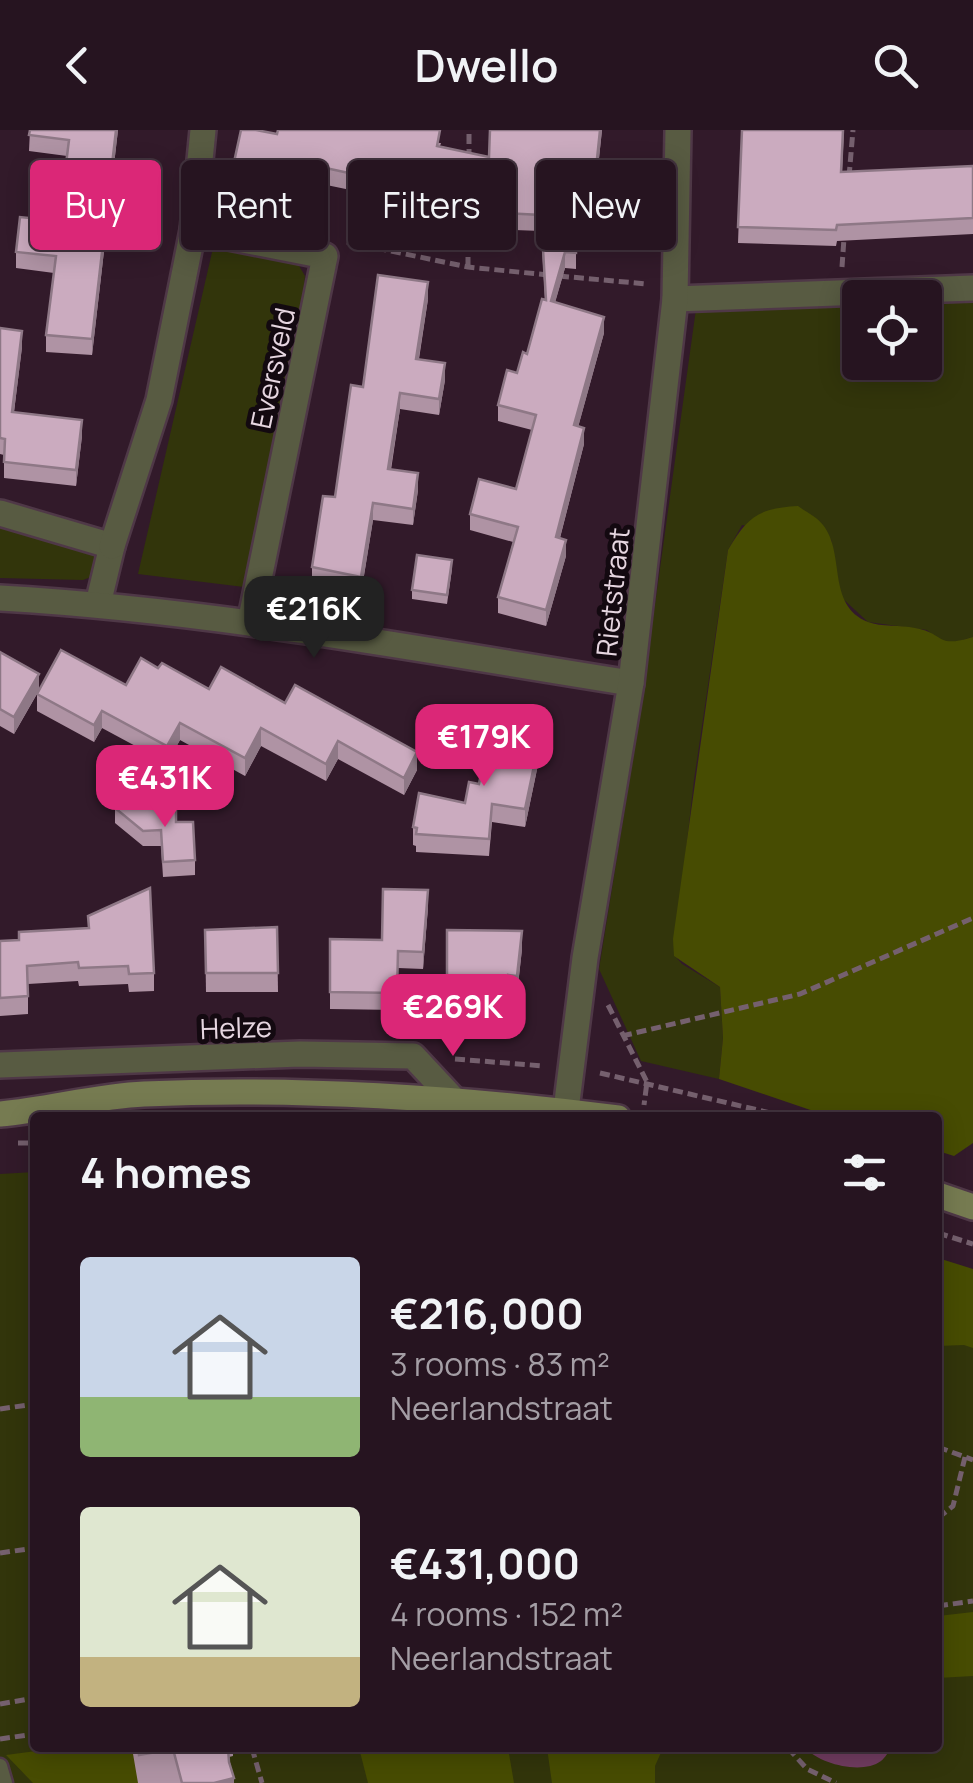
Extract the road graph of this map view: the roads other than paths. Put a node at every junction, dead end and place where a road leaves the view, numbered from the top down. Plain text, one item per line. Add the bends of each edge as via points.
1 (203, 130) edge
2 (678, 130) edge
3 (200, 160) edge
4 (189, 250) edge
5 (295, 250) edge
6 (973, 288) edge
7 (675, 292) junction
8 (0, 512) edge
9 (112, 546) junction
10 (0, 598) edge
11 (98, 604) junction
12 (250, 623) junction
13 (632, 684) junction
14 (0, 1064) edge
15 (454, 1100) junction
16 (550, 1112) edge
17 (566, 1112) edge
18 (2, 1114) edge
19 (30, 1116) edge
20 (942, 1197) edge
21 (973, 1207) edge
22 (0, 1766) edge
23 (6, 1783) edge

1 - 3 street
2 - 7 street, Rietstraat
4 - 9 street via 159,400
5 - 12 street, Eversveld via 326,256
6 - 7 street
7 - 13 street, Rietstraat
8 - 9 street
9 - 11 street
10 - 11 street
11 - 12 street
12 - 13 street
13 - 17 street, Rietstraat
14 - 15 street, Helze via 412,1056
15 - 16 main road
15 - 18 main road via 142,1094
18 - 19 main road
20 - 21 main road
22 - 23 lane

